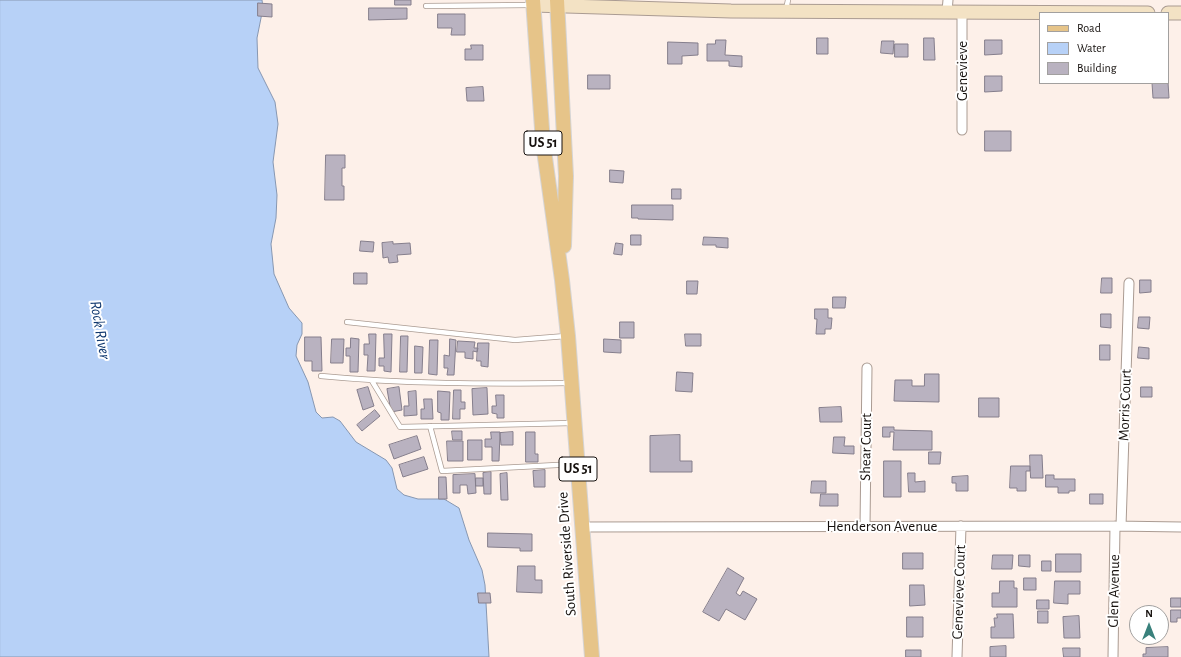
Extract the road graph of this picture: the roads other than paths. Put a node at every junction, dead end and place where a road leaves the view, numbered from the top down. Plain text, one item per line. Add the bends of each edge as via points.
1 (533, 2) edge
2 (557, 3) edge
3 (787, 5) edge
4 (426, 6) dead end
5 (948, 6) edge
6 (962, 12) junction
7 (1039, 12) edge
8 (1169, 13) edge
9 (1181, 13) edge
10 (962, 130) dead end
11 (562, 280) junction
12 (1129, 283) dead end
13 (347, 322) dead end
14 (568, 336) junction
15 (867, 368) dead end
16 (322, 376) dead end
17 (372, 381) junction
18 (571, 384) junction
19 (574, 424) junction
20 (430, 426) junction
21 (577, 464) junction
22 (865, 526) junction
23 (961, 526) junction
24 (1118, 526) junction
25 (582, 527) junction
26 (1181, 527) edge
27 (592, 657) edge
28 (957, 657) edge
29 (1113, 657) edge

1 - 2 street
1 - 4 lane
1 - 11 main road, South Riverside Drive / US 51 via 544,143
2 - 3 street via 730,11
2 - 11 main road, South Riverside Drive / US 51 via 566,176
3 - 5 street
5 - 6 street
6 - 7 street
6 - 10 street, Genevieve
8 - 9 street
11 - 14 main road, South Riverside Drive / US 51
12 - 24 street, Morris Court
13 - 14 lane via 515,340
14 - 18 main road, South Riverside Drive / US 51
15 - 22 street, Shear Court
16 - 17 lane
17 - 18 lane
17 - 20 lane via 400,427
18 - 19 main road, South Riverside Drive / US 51
19 - 20 lane
19 - 21 main road, South Riverside Drive / US 51
20 - 21 lane via 442,471
21 - 25 main road, South Riverside Drive / US 51
22 - 23 street, Henderson Avenue
22 - 25 street, Henderson Avenue
23 - 24 street, Henderson Avenue
23 - 28 street, Genevieve Court
24 - 26 street, Henderson Avenue
24 - 29 street, Glen Avenue
25 - 27 main road, South Riverside Drive / US 51

